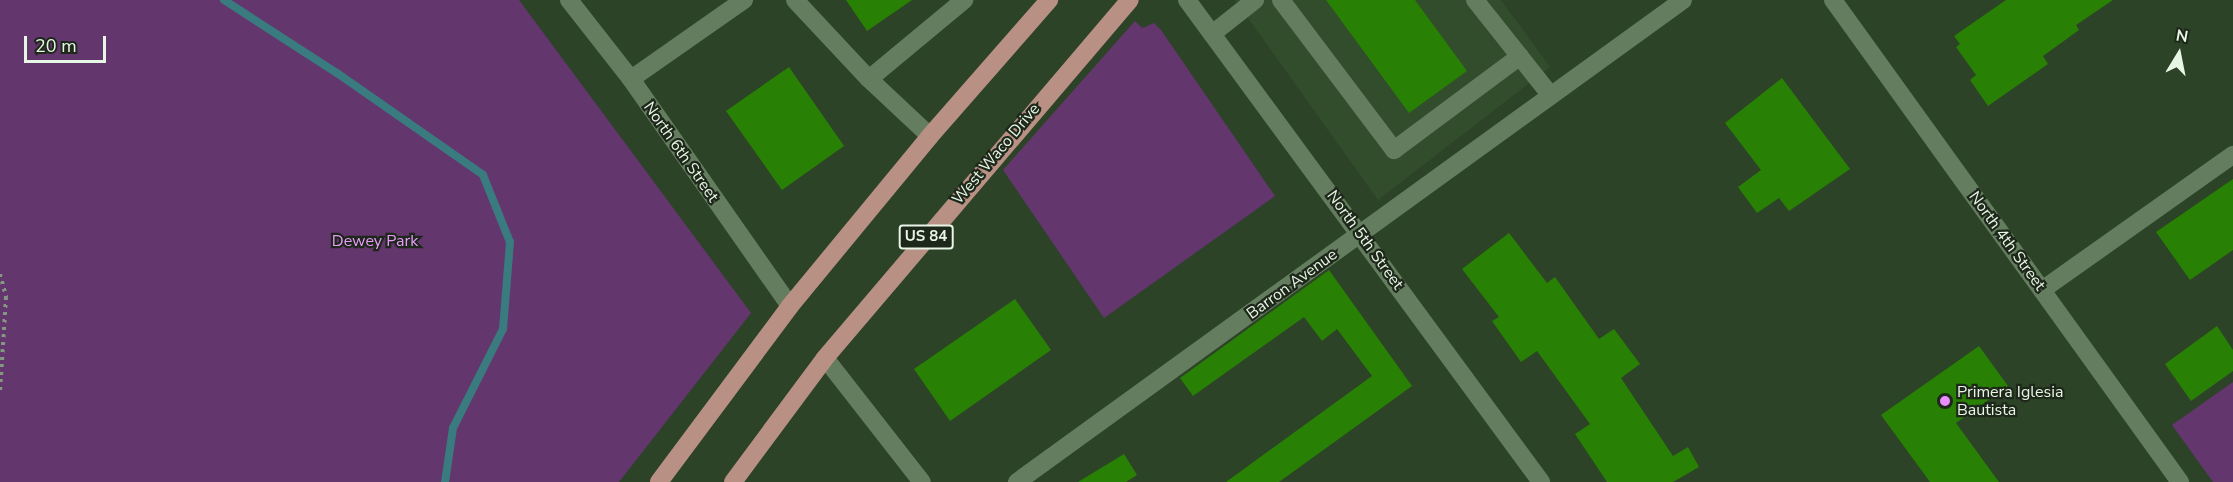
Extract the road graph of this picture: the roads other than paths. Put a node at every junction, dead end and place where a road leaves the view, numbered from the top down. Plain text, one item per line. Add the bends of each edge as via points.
1 (569, 0) edge
2 (744, 0) edge
3 (795, 0) edge
4 (964, 0) edge
5 (1049, 0) edge
6 (1130, 0) edge
7 (1186, 0) edge
8 (1255, 0) edge
9 (1281, 0) edge
10 (1475, 0) edge
11 (1683, 0) edge
12 (1833, 0) edge
13 (1212, 34) junction
14 (1520, 56) junction
15 (631, 79) junction
16 (869, 79) junction
17 (1551, 96) junction
18 (930, 136) junction
19 (2233, 155) edge
20 (1361, 234) junction
21 (2042, 290) junction
22 (790, 306) junction
23 (825, 358) junction
24 (659, 482) edge
25 (733, 482) edge
26 (922, 482) edge
27 (1017, 482) edge
28 (1540, 482) edge
29 (2180, 482) edge

1 - 15 street, North 6th Street
2 - 15 street
3 - 16 street
4 - 16 street
5 - 18 main road
6 - 23 main road, West Waco Drive / US 84
7 - 13 street, North 5th Street
8 - 13 street
9 - 14 street via 1394,150
10 - 14 street
11 - 17 street, Barron Avenue
12 - 21 street, North 4th Street
13 - 20 street, North 5th Street
14 - 17 street
15 - 22 street, North 6th Street
16 - 18 street
17 - 20 street, Barron Avenue
18 - 22 main road
19 - 21 street
20 - 27 street, Barron Avenue
20 - 28 street, North 5th Street
21 - 29 street, North 4th Street
22 - 24 main road
23 - 25 main road, West Waco Drive / US 84
23 - 26 street

